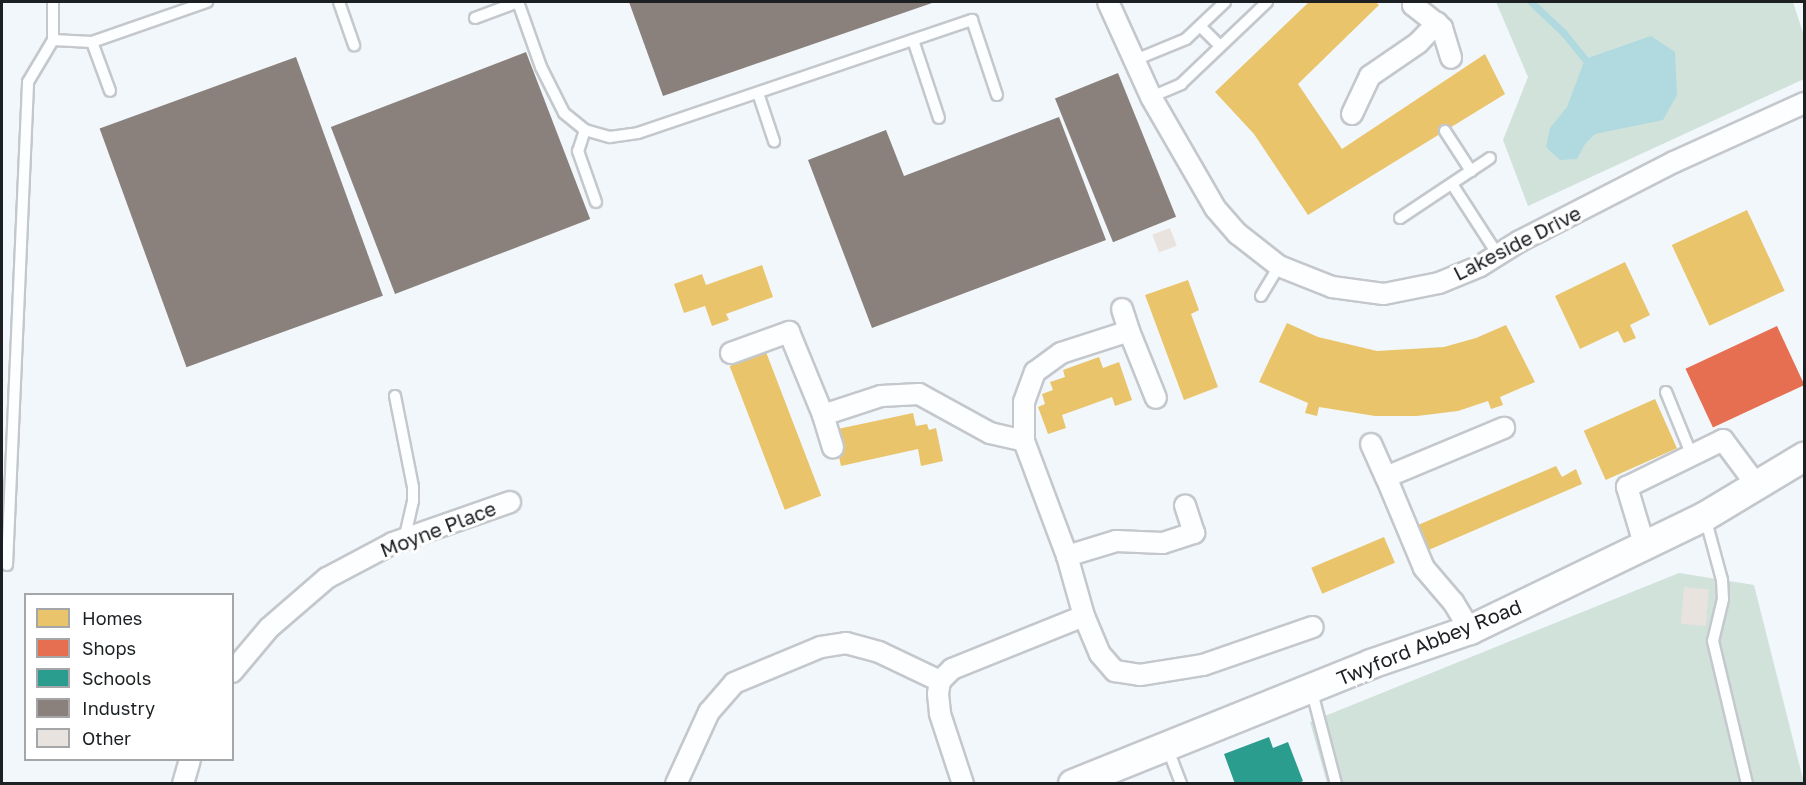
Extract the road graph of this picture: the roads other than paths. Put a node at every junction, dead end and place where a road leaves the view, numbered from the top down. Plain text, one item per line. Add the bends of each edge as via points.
1 (53, 2) edge
2 (207, 2) edge
3 (339, 2) edge
4 (518, 2) edge
5 (1108, 2) edge
6 (1225, 2) edge
7 (1267, 2) edge
8 (1413, 2) edge
9 (475, 18) dead end
10 (1437, 23) junction
11 (1200, 26) junction
12 (53, 40) junction
13 (913, 40) junction
14 (92, 42) junction
15 (354, 45) dead end
16 (1220, 46) junction
17 (1451, 58) dead end
18 (1135, 60) junction
19 (110, 90) dead end
20 (758, 93) junction
21 (997, 95) dead end
22 (1151, 97) junction
23 (1804, 105) edge
24 (1352, 114) dead end
25 (939, 118) dead end
26 (585, 130) junction
27 (1445, 130) dead end
28 (774, 141) dead end
29 (1490, 159) dead end
30 (1471, 171) junction
31 (1452, 184) junction
32 (596, 202) dead end
33 (1400, 218) dead end
34 (1498, 255) junction
35 (1279, 266) junction
36 (1261, 296) dead end
37 (1122, 309) dead end
38 (1129, 331) junction
39 (731, 353) dead end
40 (1666, 392) dead end
41 (394, 396) dead end
42 (1156, 398) dead end
43 (823, 415) junction
44 (1504, 428) dead end
45 (1024, 441) junction
46 (1371, 444) dead end
47 (833, 447) dead end
48 (1692, 456) junction
49 (1804, 458) edge
50 (1386, 477) junction
51 (1758, 487) junction
52 (510, 502) dead end
53 (1185, 505) dead end
54 (1704, 517) junction
55 (404, 539) junction
56 (1645, 547) junction
57 (1067, 556) junction
58 (7, 566) dead end
59 (1083, 616) junction
60 (1313, 627) dead end
61 (1470, 630) junction
62 (234, 670) edge
63 (940, 681) junction
64 (1311, 688) junction
65 (1166, 744) junction
66 (189, 761) edge
67 (183, 783) edge
68 (676, 783) edge
69 (963, 783) edge
70 (1073, 783) edge
71 (1180, 783) edge
72 (1336, 783) edge
73 (1747, 783) edge

1 - 12 lane
2 - 14 lane
3 - 15 lane
4 - 9 lane
4 - 26 lane via 541,67 564,113
5 - 18 street, Lakeside Drive
6 - 11 lane
7 - 16 lane
8 - 10 street
10 - 17 street via 1442,27
10 - 24 street via 1418,43 1370,76
11 - 16 lane
11 - 18 lane via 1186,39
12 - 14 lane
12 - 58 lane via 28,82
13 - 20 lane
13 - 21 lane via 972,20
13 - 25 lane
14 - 19 lane
16 - 22 lane via 1181,84
18 - 22 street, Lakeside Drive
20 - 26 lane via 638,133 610,137
20 - 28 lane
22 - 35 street, Lakeside Drive via 1215,208 1238,234
23 - 34 street, Lakeside Drive via 1674,162
26 - 32 lane via 578,151
27 - 30 lane
29 - 30 lane
30 - 31 lane
31 - 33 lane
31 - 34 lane
34 - 35 street, Lakeside Drive via 1439,283 1384,294 1332,287
35 - 36 lane
37 - 38 street
38 - 42 street
38 - 45 street via 1061,354 1035,372 1024,402
39 - 43 street via 789,332
40 - 48 lane
41 - 55 lane via 413,487
43 - 45 street via 881,396 919,394 990,433
43 - 47 street
44 - 50 street
45 - 57 street
46 - 50 street
48 - 51 street via 1723,440
48 - 56 street via 1627,487
49 - 51 street, Twyford Abbey Road
50 - 61 street via 1424,568 1453,602
51 - 54 street, Twyford Abbey Road
52 - 55 street, Moyne Place
53 - 57 street via 1194,533 1163,543 1116,541
54 - 56 street, Twyford Abbey Road
54 - 73 lane via 1722,580 1723,599 1713,641
55 - 62 street, Moyne Place via 327,578 268,628
56 - 61 street, Twyford Abbey Road
57 - 59 street
59 - 60 street via 1100,654 1115,671 1140,675 1203,665
59 - 63 street via 952,669
61 - 64 street, Twyford Abbey Road
63 - 68 street via 879,652 846,643 788,659 734,683 709,712
63 - 69 street via 940,714
64 - 65 street, Twyford Abbey Road
64 - 72 lane
65 - 70 street, Twyford Abbey Road
65 - 71 lane
66 - 67 street

